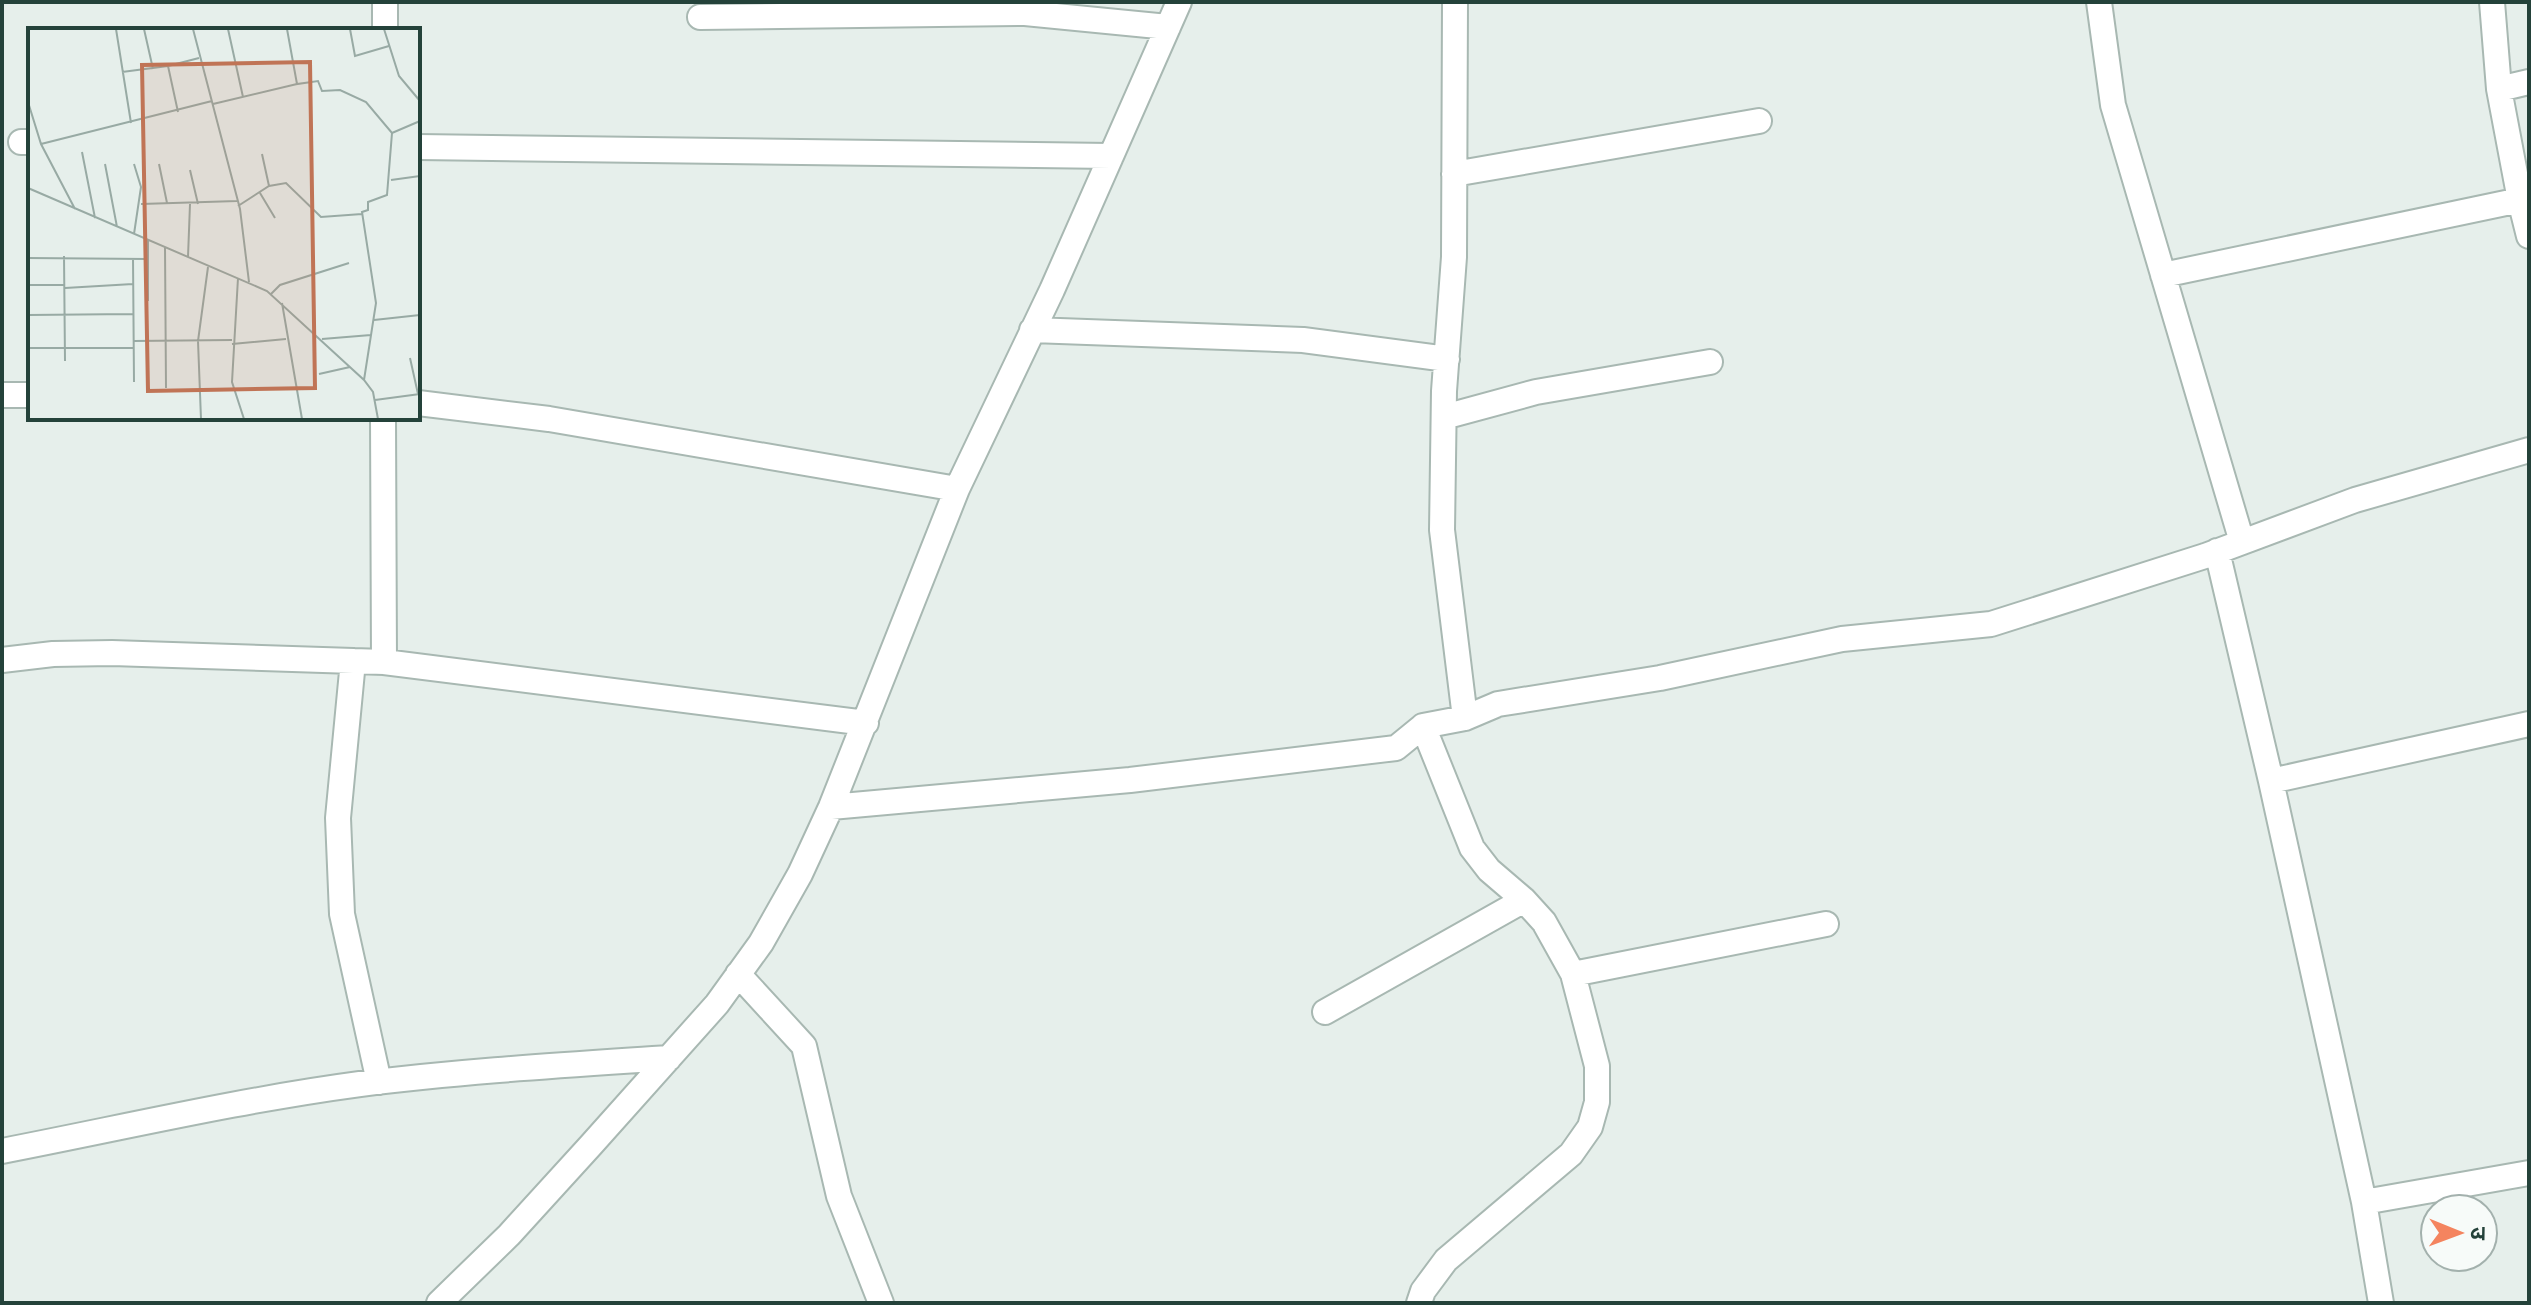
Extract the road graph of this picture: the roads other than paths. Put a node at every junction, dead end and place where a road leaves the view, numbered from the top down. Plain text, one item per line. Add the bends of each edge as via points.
1 (385, 2) edge
2 (1179, 2) edge
3 (1455, 2) edge
4 (2099, 2) edge
5 (2492, 2) edge
6 (1026, 7) edge
7 (700, 17) dead end
8 (1168, 27) junction
9 (385, 28) edge
10 (2529, 82) edge
11 (2499, 89) junction
12 (1759, 121) dead end
13 (420, 147) edge
14 (1111, 156) junction
15 (1454, 174) junction
16 (2520, 200) junction
17 (2529, 236) edge
18 (2163, 275) junction
19 (1032, 330) junction
20 (1447, 359) junction
21 (1710, 362) dead end
22 (2, 395) edge
23 (28, 395) edge
24 (420, 403) edge
25 (1444, 417) junction
26 (383, 420) edge
27 (2529, 450) edge
28 (957, 489) junction
29 (2242, 542) junction
30 (2217, 551) junction
31 (2, 660) edge
32 (353, 661) junction
33 (384, 662) junction
34 (1465, 718) junction
35 (866, 723) junction
36 (2529, 724) edge
37 (1423, 726) junction
38 (2271, 781) junction
39 (831, 807) junction
40 (1524, 900) junction
41 (1826, 924) dead end
42 (738, 974) junction
43 (1573, 974) junction
44 (1325, 1012) dead end
45 (669, 1058) junction
46 (379, 1082) junction
47 (2, 1151) edge
48 (2529, 1173) edge
49 (2364, 1202) junction
50 (439, 1303) edge
51 (881, 1303) edge
52 (1419, 1303) edge
53 (2381, 1303) edge

1 - 9 street
2 - 8 street
3 - 15 street
4 - 18 street via 2113,105
5 - 11 street
6 - 7 street
6 - 8 street
8 - 14 street
10 - 11 street
11 - 16 street
12 - 15 street
13 - 14 street
14 - 19 street
15 - 20 street
16 - 17 street
16 - 18 street
18 - 29 street
19 - 20 street via 1303,340
19 - 28 street
20 - 25 street
21 - 25 street via 1536,392
22 - 23 street
24 - 28 street via 549,419
25 - 34 street via 1442,530
26 - 33 street
27 - 29 street via 2355,500
28 - 35 street
29 - 30 street
30 - 34 street via 1991,624 1842,639 1660,678 1498,704
30 - 38 street
31 - 32 street via 112,653
32 - 33 street
32 - 46 street via 338,818 342,914
33 - 35 street
34 - 37 street
35 - 39 street
36 - 38 street
37 - 39 street via 1396,748 1130,780
37 - 40 street via 1472,848
38 - 49 street
39 - 42 street via 800,874
40 - 43 street via 1544,922
40 - 44 street
41 - 43 street
42 - 45 street
42 - 51 street via 804,1046 839,1196
43 - 52 street via 1597,1066 1597,1102 1590,1127 1571,1154 1446,1260
45 - 46 street
45 - 50 street via 509,1235
46 - 47 street
48 - 49 street
49 - 53 street

